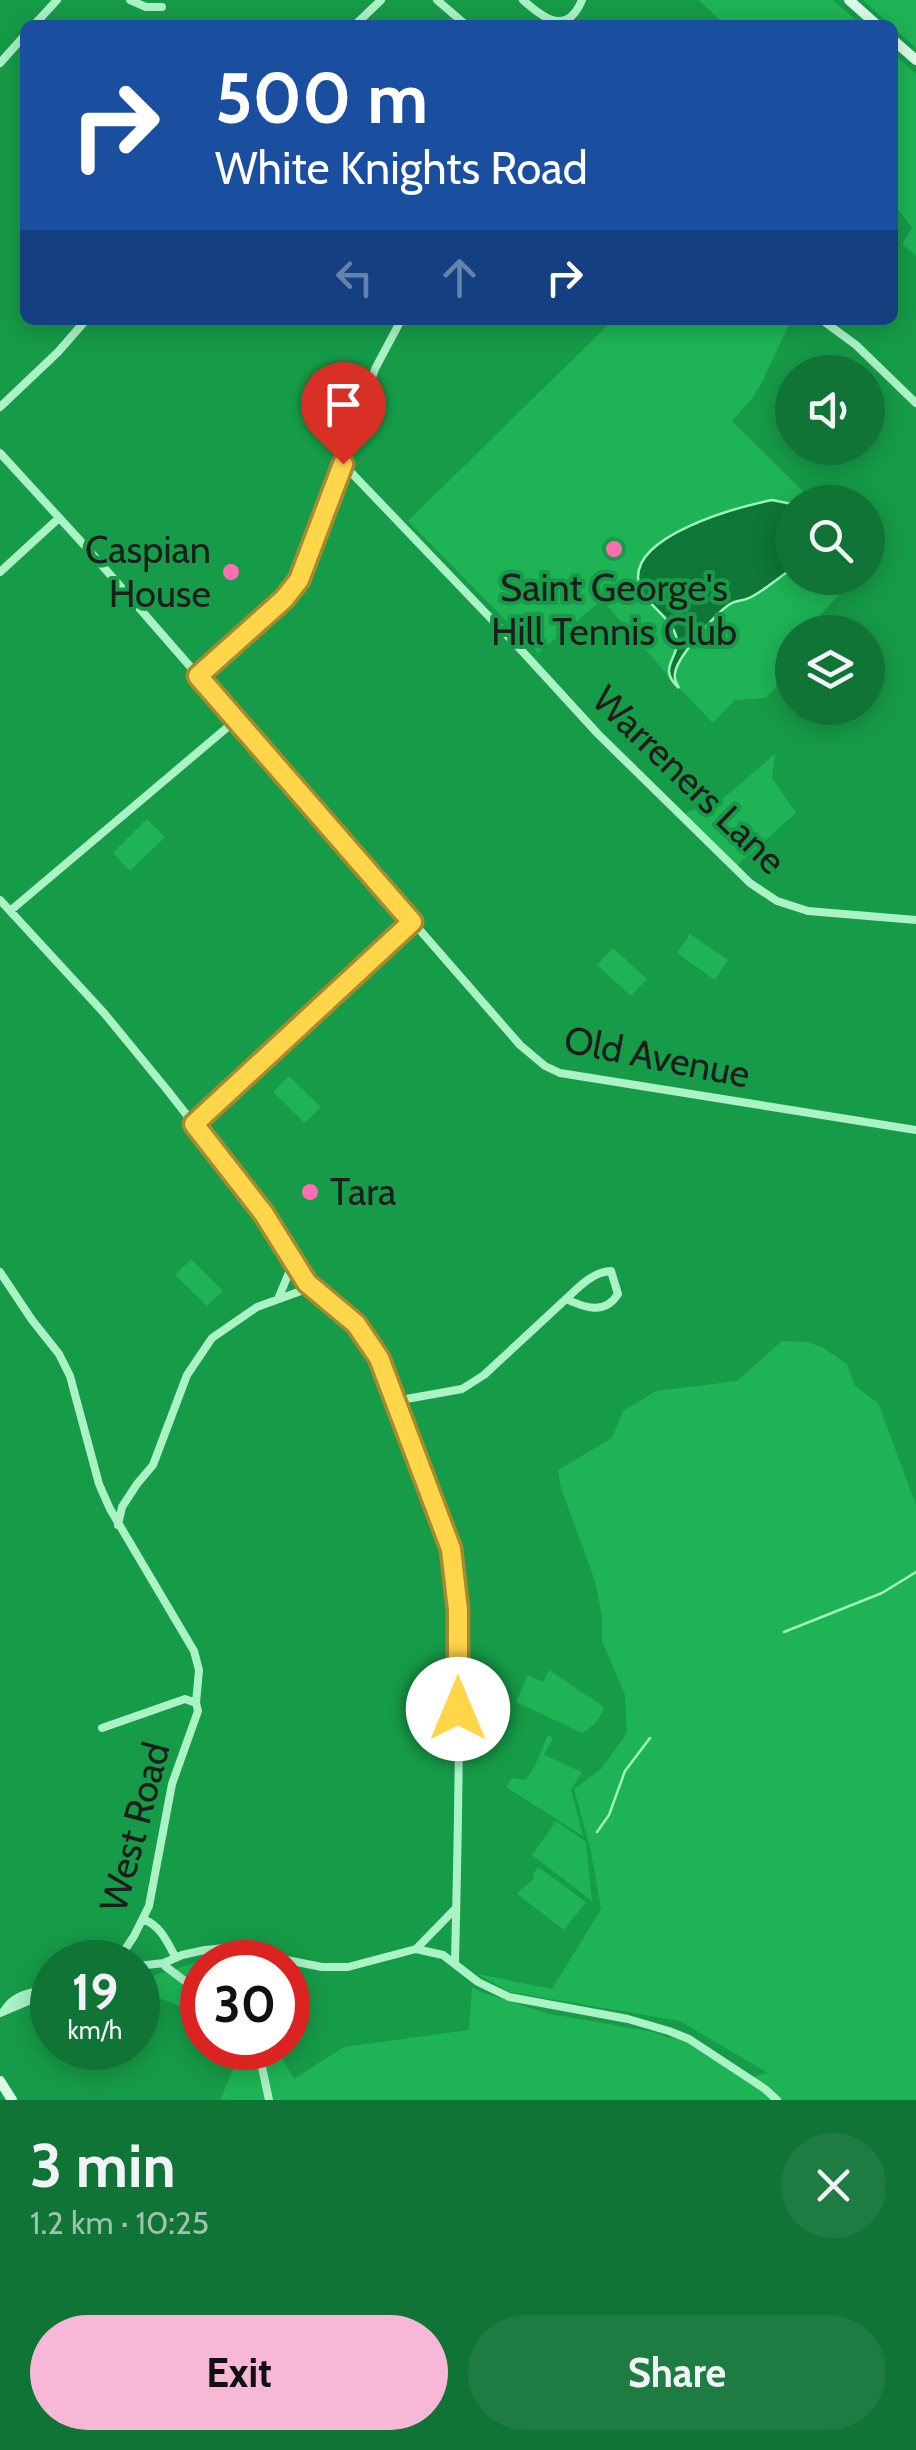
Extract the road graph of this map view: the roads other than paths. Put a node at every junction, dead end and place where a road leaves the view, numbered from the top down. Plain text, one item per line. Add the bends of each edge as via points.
1 (57, 0) edge
2 (130, 0) edge
3 (381, 0) edge
4 (523, 0) edge
5 (582, 0) edge
6 (849, 0) edge
7 (442, 2) edge
8 (162, 7) dead end
9 (39, 20) edge
10 (360, 20) edge
11 (461, 20) edge
12 (554, 20) edge
13 (563, 20) edge
14 (871, 20) edge
15 (20, 41) edge
16 (0, 63) edge
17 (82, 325) edge
18 (398, 325) edge
19 (829, 325) edge
20 (911, 394) edge
21 (916, 403) edge
22 (0, 406) edge
23 (0, 453) edge
24 (343, 464) junction
25 (59, 518) junction
26 (0, 572) edge
27 (198, 676) junction
28 (236, 720) junction
29 (0, 900) edge
30 (10, 912) junction
31 (916, 920) edge
32 (412, 922) junction
33 (194, 1124) junction
34 (916, 1130) edge
35 (293, 1263) junction
36 (0, 1272) edge
37 (312, 1287) junction
38 (278, 1298) junction
39 (566, 1299) junction
40 (395, 1401) junction
41 (118, 1524) junction
42 (196, 1703) junction
43 (102, 1728) dead end
44 (456, 1908) junction
45 (143, 1919) junction
46 (130, 1940) edge
47 (416, 1949) junction
48 (176, 1958) junction
49 (164, 1962) junction
50 (455, 1962) junction
51 (160, 1963) edge
52 (180, 1977) edge
53 (30, 2001) edge
54 (2, 2012) edge
55 (263, 2070) edge
56 (0, 2081) edge
57 (12, 2100) edge
58 (269, 2100) edge
59 (776, 2100) edge

1 - 9 street
2 - 8 street
3 - 10 street
4 - 12 street
5 - 13 street
6 - 14 main road
7 - 11 street
15 - 16 street
17 - 22 street
18 - 24 street via 375,369
19 - 20 street
20 - 21 street
23 - 25 street, Old Avenue
24 - 27 street via 299,580
24 - 31 street, Warreners Lane via 580,716 750,883 777,902 808,911
25 - 26 street
25 - 27 street, Old Avenue
27 - 28 street, Old Avenue
28 - 30 street
28 - 32 street, Old Avenue
29 - 30 street
30 - 33 street
32 - 33 street
32 - 34 street, Old Avenue via 520,1045 560,1073
33 - 35 street
35 - 37 street
35 - 38 street
36 - 41 street, West Road via 70,1376
37 - 38 street
37 - 40 street via 369,1342
38 - 41 street via 227,1326 202,1351 153,1464
39 - 39 street via 590,1309 611,1303 618,1294 611,1271 588,1279
39 - 40 street via 462,1389
40 - 44 street via 454,1570
41 - 42 street, West Road via 194,1651
42 - 43 street, West Road via 185,1699
42 - 45 street, West Road
44 - 47 street
44 - 50 street
45 - 46 street, West Road
45 - 48 street via 161,1932
47 - 48 street via 336,1967 225,1948
47 - 50 street
48 - 49 street
49 - 51 street
49 - 52 street
50 - 59 street via 509,1997 669,2030
53 - 54 street
55 - 58 street
56 - 57 main road

